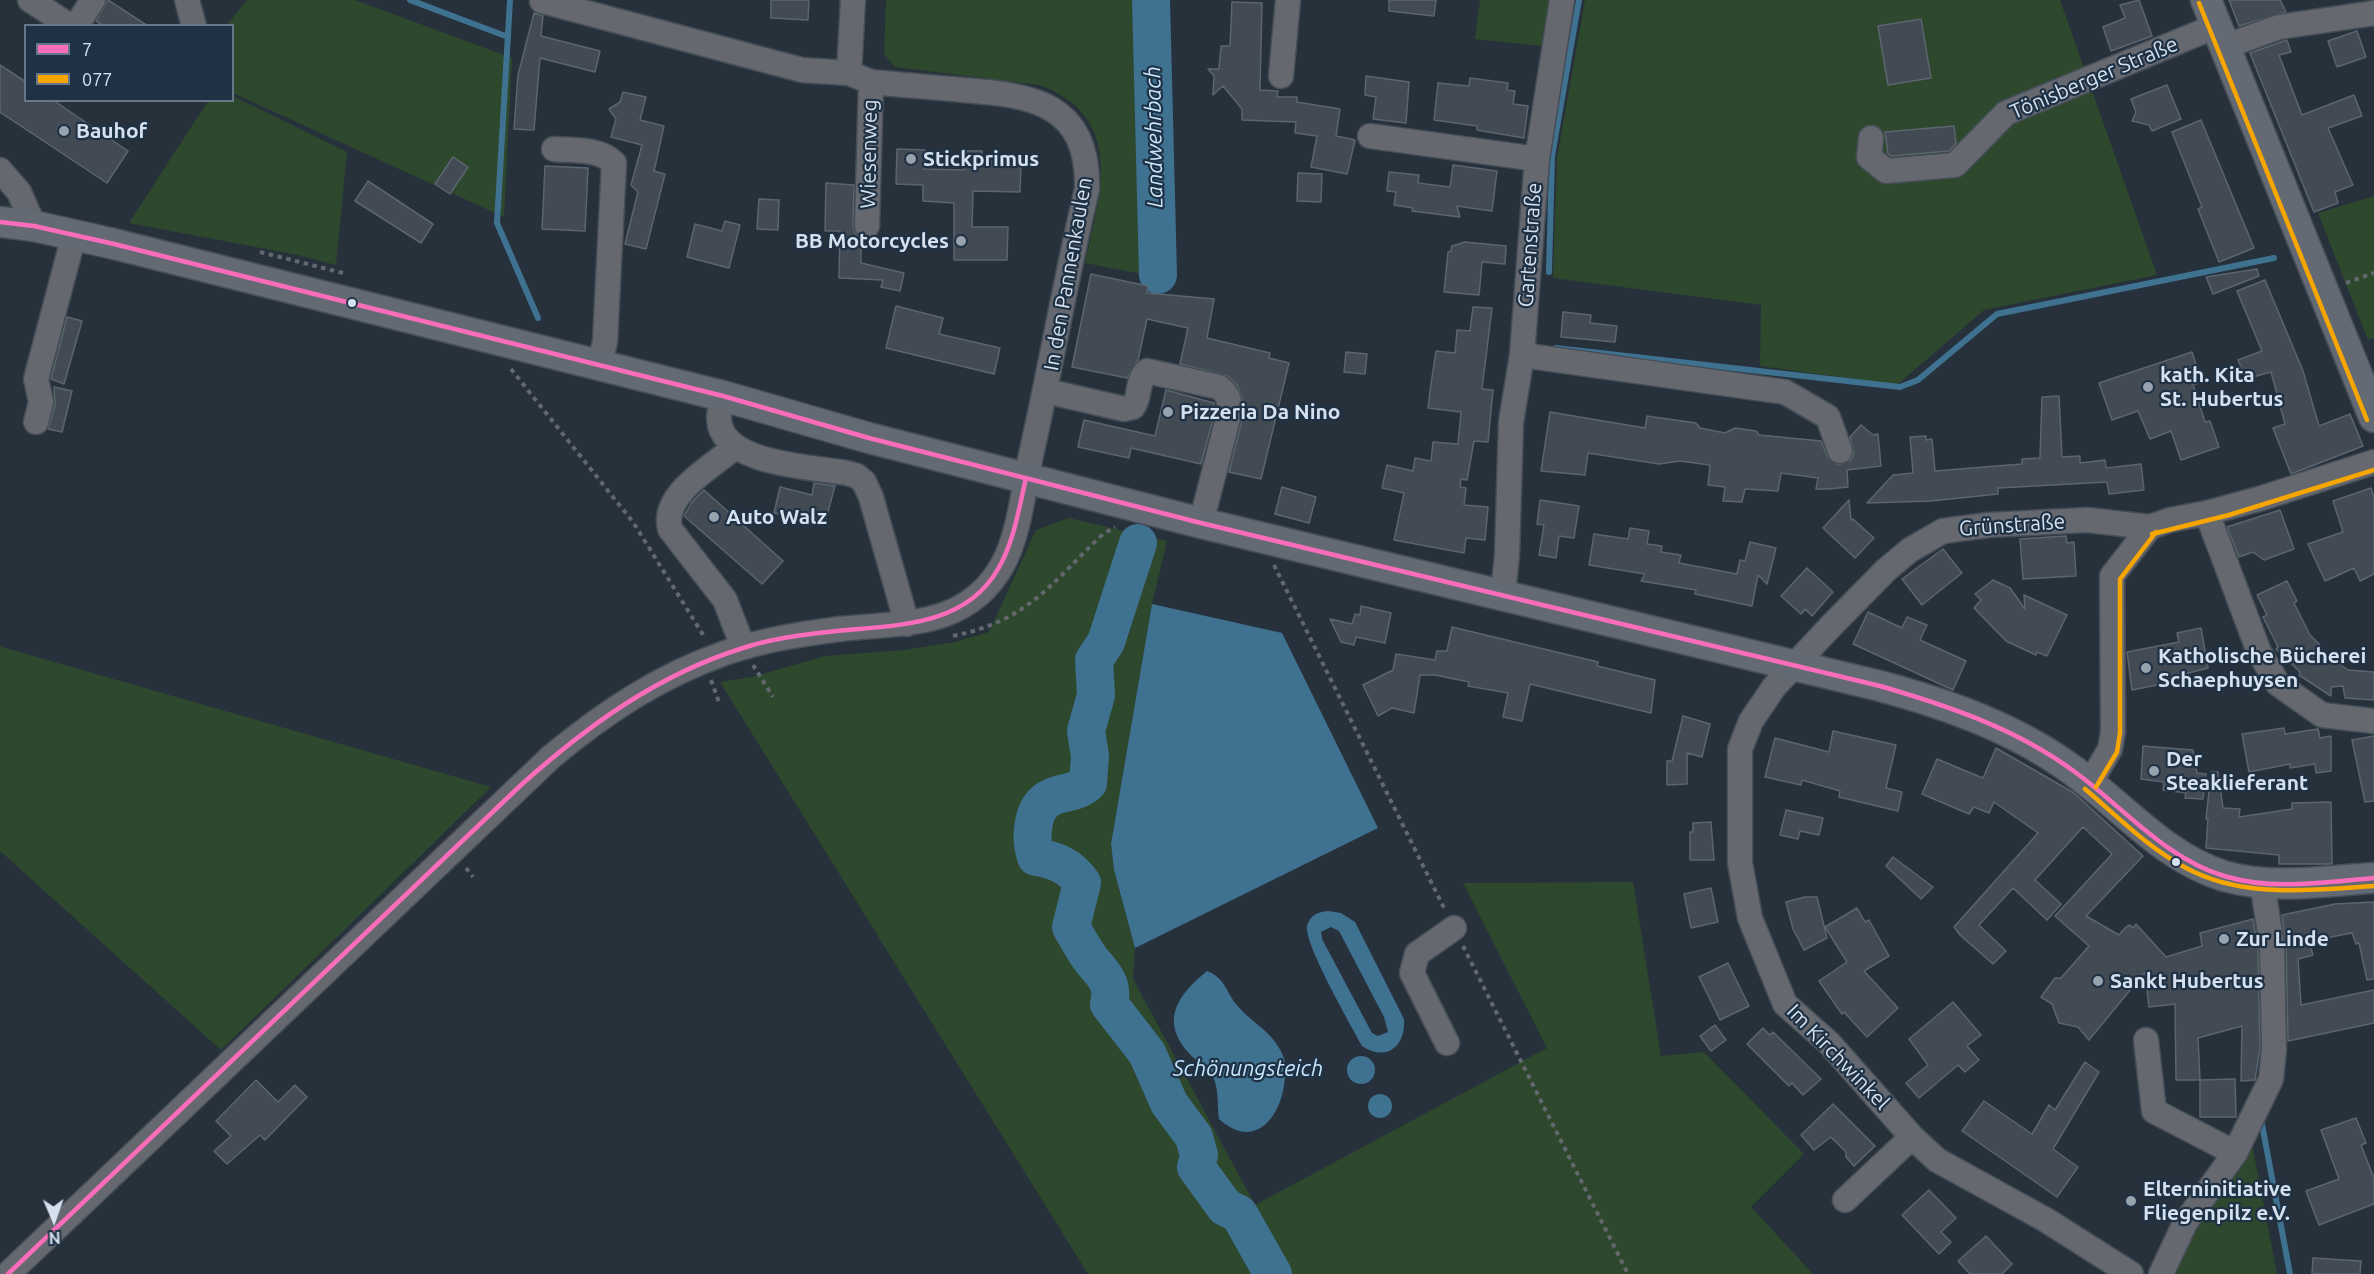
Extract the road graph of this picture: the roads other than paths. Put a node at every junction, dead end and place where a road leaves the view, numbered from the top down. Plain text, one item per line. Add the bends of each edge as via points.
1 (30, 0) edge
2 (93, 0) edge
3 (187, 0) edge
4 (853, 0) edge
5 (1288, 0) edge
6 (1562, 0) edge
7 (542, 1) edge
8 (2374, 13) edge
9 (67, 24) edge
10 (77, 24) edge
11 (193, 24) edge
12 (2215, 24) edge
13 (1281, 76) dead end
14 (860, 78) junction
15 (1370, 136) dead end
16 (1871, 138) dead end
17 (554, 149) dead end
18 (1537, 159) junction
19 (0, 170) edge
20 (0, 222) edge
21 (34, 226) junction
22 (867, 226) dead end
23 (74, 235) junction
24 (1522, 355) junction
25 (599, 365) junction
26 (1046, 391) junction
27 (723, 396) junction
28 (2374, 417) edge
29 (36, 422) dead end
30 (735, 447) junction
31 (1840, 451) dead end
32 (2374, 462) edge
33 (1026, 478) junction
34 (2207, 513) junction
35 (1201, 523) junction
36 (2150, 527) junction
37 (1503, 594) junction
38 (907, 624) junction
39 (750, 660) junction
40 (1796, 664) junction
41 (2374, 721) edge
42 (2090, 783) junction
43 (2374, 878) edge
44 (2262, 882) junction
45 (1454, 928) dead end
46 (2146, 1040) dead end
47 (1447, 1043) dead end
48 (1912, 1137) junction
49 (2235, 1153) junction
50 (1845, 1200) dead end
51 (8, 1274) edge
52 (2131, 1274) edge
53 (2162, 1274) edge

1 - 9 street
2 - 10 street
3 - 11 street
4 - 14 street
5 - 13 street
6 - 18 street
7 - 14 street, In den Pannenkaulen via 802,70
8 - 12 street via 2279,27
12 - 16 street, Tönisberger Straße via 2006,113 1955,165 1886,171 1869,157
12 - 28 main road
14 - 22 street, Wiesenweg
14 - 26 street, In den Pannenkaulen via 1012,94 1037,101 1068,122 1078,138 1088,165 1087,189 1048,334
15 - 18 street, Gartenstraße
17 - 25 street via 594,152 607,156 614,164 605,342
18 - 24 street, Gartenstraße
19 - 21 street via 19,192
20 - 21 main road
21 - 23 main road
23 - 25 main road
23 - 29 street via 36,379 41,402
24 - 31 street via 1785,392 1828,417
24 - 37 street, Gartenstraße via 1511,422
25 - 27 main road
26 - 33 street, In den Pannenkaulen
26 - 35 street via 1124,409 1136,403 1142,376 1147,371 1219,387 1227,393 1230,405
27 - 30 street via 719,419 722,431
27 - 33 main road
30 - 38 street via 753,457 847,472 864,482
30 - 39 street via 692,482 674,502 667,517 670,529 724,600
32 - 34 street, Grünstraße
33 - 35 main road
33 - 38 street, In den Pannenkaulen via 1009,548 989,584 953,612
34 - 36 street, Grünstraße
34 - 41 street via 2259,652 2278,684 2322,715
35 - 37 main road
36 - 40 street, Grünstraße via 2087,520 1943,531 1886,570
36 - 42 street via 2112,576 2113,732 2110,749
37 - 40 main road
38 - 39 street, In den Pannenkaulen via 810,633
39 - 51 street, In den Pannenkaulen via 680,671 636,693 551,757
40 - 42 main road via 1916,696 1981,719 2056,759
40 - 48 street, Im Kirchwinkel via 1757,712 1740,749 1740,863 1750,918 1785,1004 1829,1043
42 - 44 main road via 2145,831 2192,862 2225,876
43 - 44 main road
44 - 49 street via 2272,946 2274,1049 2271,1078
45 - 47 street via 1417,954 1412,973
46 - 49 street via 2154,1112
48 - 50 street
48 - 52 street, Im Kirchwinkel via 1937,1160 2046,1220
49 - 53 street via 2185,1223

